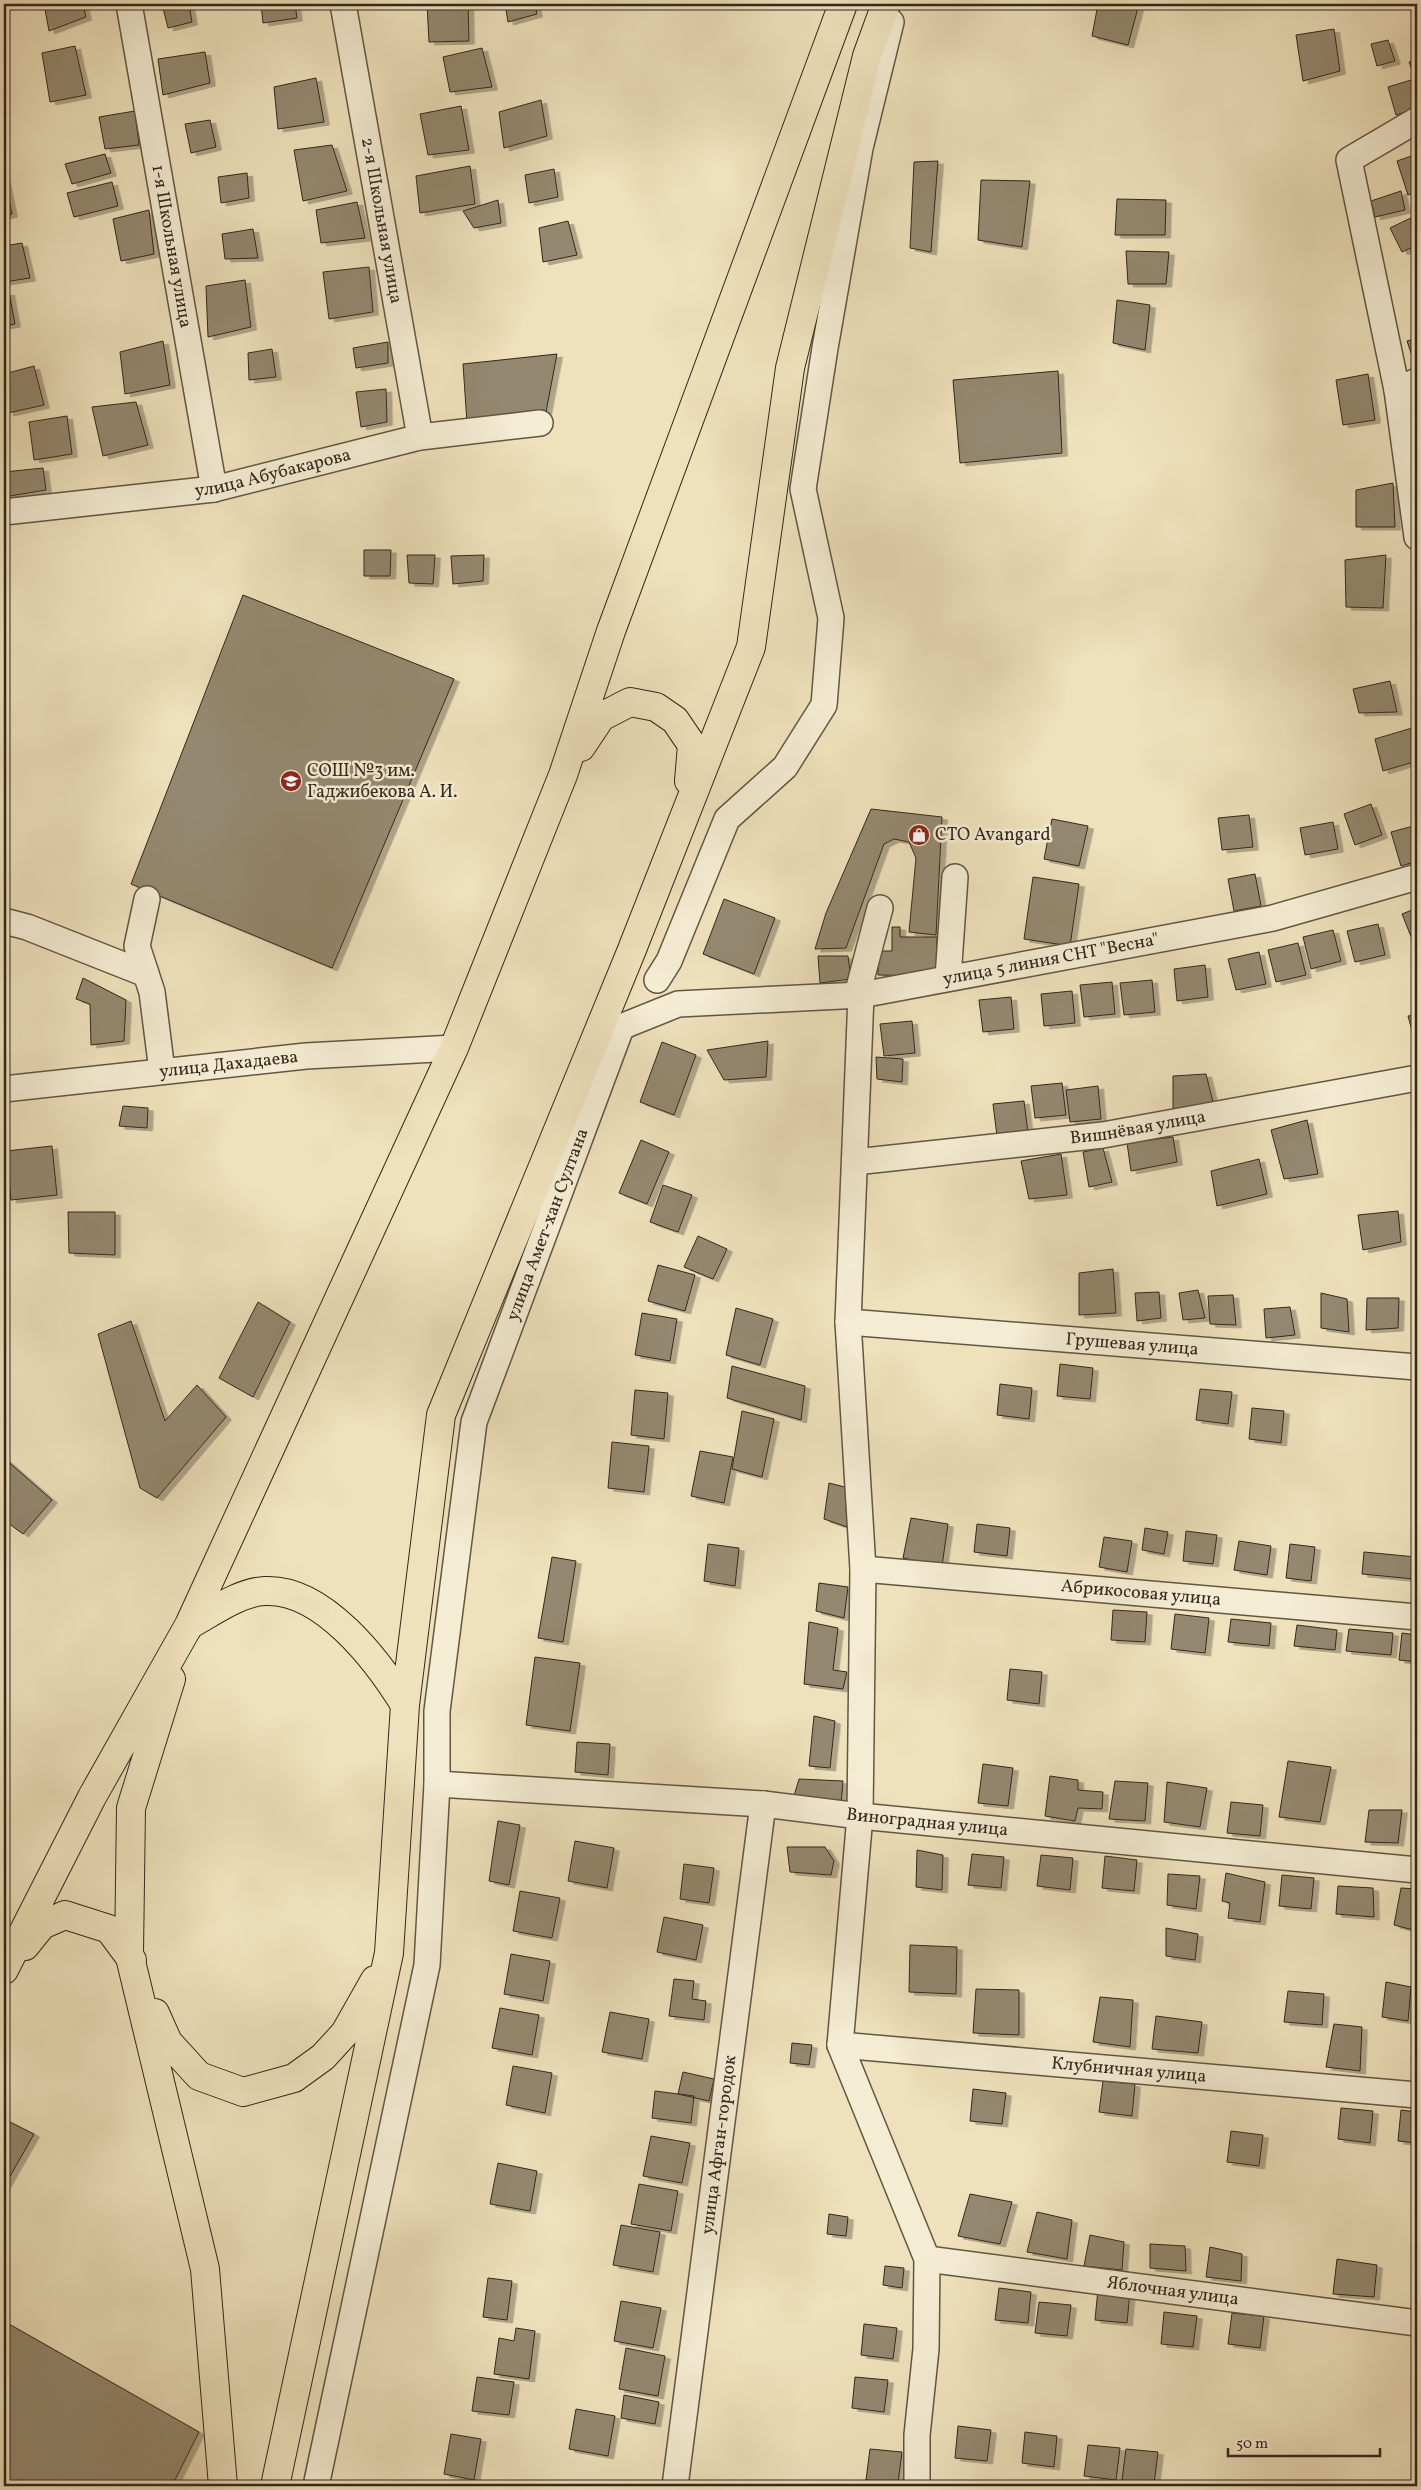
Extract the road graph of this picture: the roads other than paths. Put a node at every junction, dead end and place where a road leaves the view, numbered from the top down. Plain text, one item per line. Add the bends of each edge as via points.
1 (129, 4) edge
2 (343, 4) edge
3 (843, 4) edge
4 (886, 4) edge
5 (898, 4) edge
6 (1417, 120) edge
7 (1407, 385) edge
8 (540, 423) dead end
9 (420, 437) junction
10 (214, 489) junction
11 (4, 512) edge
12 (1416, 527) edge
13 (563, 775) junction
14 (687, 812) junction
15 (955, 876) dead end
16 (1417, 877) edge
17 (146, 899) dead end
18 (880, 908) dead end
19 (4, 921) edge
20 (631, 952) junction
21 (146, 974) junction
22 (948, 978) junction
23 (656, 980) junction
24 (859, 995) junction
25 (678, 1004) junction
26 (609, 1032) junction
27 (454, 1048) junction
28 (162, 1071) junction
29 (1417, 1078) edge
30 (4, 1089) edge
31 (855, 1162) junction
32 (848, 1322) junction
33 (1417, 1367) edge
34 (863, 1569) junction
35 (1417, 1617) edge
36 (189, 1625) junction
37 (404, 1705) junction
38 (437, 1784) junction
39 (763, 1804) junction
40 (860, 1816) junction
41 (1417, 1870) edge
42 (129, 1953) junction
43 (389, 1953) junction
44 (4, 1971) edge
45 (840, 2045) junction
46 (1417, 2095) edge
47 (927, 2258) junction
48 (1417, 2323) edge
49 (222, 2486) edge
50 (274, 2486) edge
51 (316, 2486) edge
52 (675, 2486) edge
53 (917, 2486) edge

1 - 10 street, 1-я Школьная улица
2 - 9 street, 2-я Школьная улица
3 - 13 main road via 612,631
4 - 14 main road via 867,56 790,368 751,647
5 - 23 street via 889,26 860,148 803,489 831,618 824,705 785,767 727,818 669,961
6 - 7 street via 1349,160
7 - 12 street
8 - 9 street, улица Абубакарова
9 - 10 street, улица Абубакарова
10 - 11 street, улица Абубакарова
13 - 14 main road via 601,717 630,702 656,706 675,720 692,745
13 - 27 main road
14 - 20 main road
15 - 22 street
16 - 22 street, улица 5 линия СНТ "Весна" via 1273,918
17 - 21 street via 137,946
18 - 24 street
19 - 21 street
20 - 23 street
20 - 26 main road
21 - 28 street via 152,992
22 - 24 street, улица 5 линия СНТ "Весна"
23 - 25 street
24 - 25 street, улица 5 линия СНТ "Весна"
24 - 31 street
25 - 26 street, улица 5 линия СНТ "Весна"
26 - 37 main road via 441,1415
26 - 38 street, улица Амет-хан Султана via 474,1422 437,1711
27 - 28 street, улица Дахадаева via 306,1056
27 - 36 main road
28 - 30 street, улица Дахадаева
29 - 31 street, Вишнёвая улица via 1103,1135
31 - 32 street
32 - 33 street, Грушевая улица
32 - 34 street
34 - 35 street, Абрикосовая улица
34 - 40 street
36 - 37 main road via 239,1598 265,1591 298,1597 339,1622 365,1649
36 - 42 main road via 131,1808
36 - 44 main road via 92,1797
37 - 43 main road
38 - 39 street, Виноградная улица
38 - 51 street, улица Амет-хан Султана via 428,1964
39 - 40 street, Виноградная улица
39 - 52 street, улица Афган-городок
40 - 41 street, Виноградная улица
40 - 45 street
42 - 43 main road via 168,2042 199,2076 243,2092 294,2078 323,2057 345,2033
42 - 44 main road via 109,1929 65,1915 42,1925
42 - 49 main road via 205,2269
43 - 50 main road
45 - 46 street, Клубничная улица
45 - 47 street
47 - 48 street, Яблочная улица
47 - 53 street via 926,2349 917,2434

